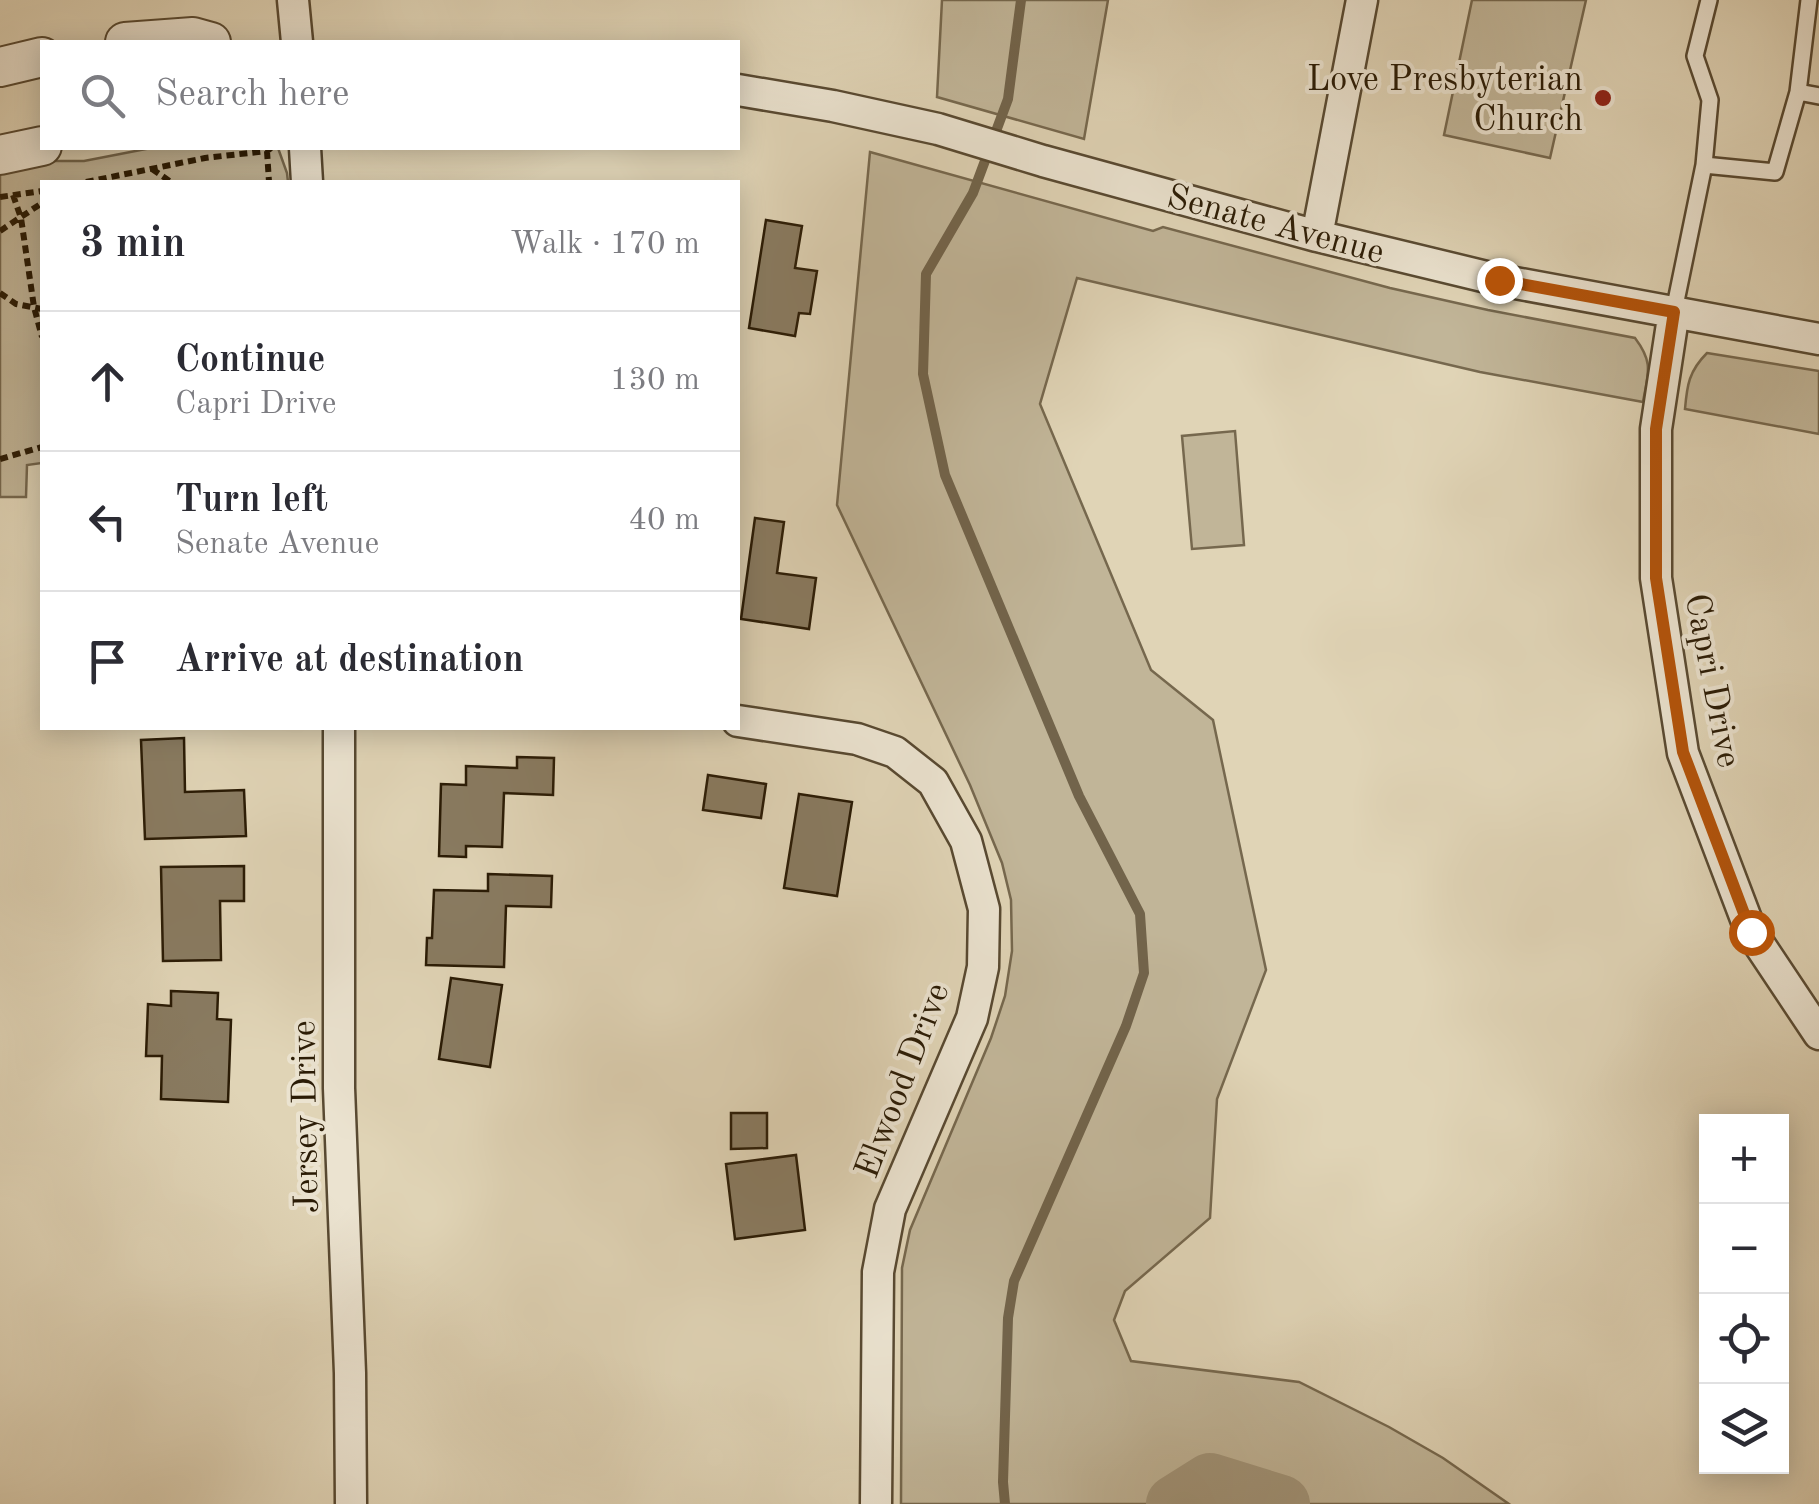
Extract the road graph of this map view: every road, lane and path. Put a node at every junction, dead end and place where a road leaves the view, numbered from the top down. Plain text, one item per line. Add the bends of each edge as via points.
1 (293, 0) edge
2 (1362, 0) edge
3 (1709, 0) edge
4 (1809, 0) edge
5 (153, 40) edge
6 (204, 40) edge
7 (296, 40) edge
8 (40, 57) edge
9 (0, 67) edge
10 (740, 90) edge
11 (1798, 92) junction
12 (1819, 96) edge
13 (40, 146) edge
14 (262, 150) edge
15 (269, 150) edge
16 (305, 150) edge
17 (0, 156) edge
18 (1704, 165) junction
19 (152, 169) junction
20 (96, 180) edge
21 (168, 180) edge
22 (269, 180) edge
23 (307, 180) edge
24 (40, 191) edge
25 (13, 195) junction
26 (0, 197) edge
27 (40, 204) edge
28 (21, 218) junction
29 (0, 231) edge
30 (1317, 236) junction
31 (0, 292) edge
32 (38, 308) edge
33 (1674, 312) junction
34 (1819, 340) edge
35 (40, 448) edge
36 (0, 458) edge
37 (740, 720) edge
38 (339, 730) edge
39 (1819, 1034) edge
40 (351, 1504) edge
41 (876, 1504) edge

1 - 7 street
2 - 30 street
3 - 18 lane via 1695,56 1710,100
4 - 11 lane
5 - 6 street
8 - 9 street
10 - 30 street, Senate Avenue via 938,129
11 - 12 lane
11 - 18 lane via 1775,172
13 - 17 street
14 - 19 path
15 - 22 path
16 - 23 street
18 - 33 lane
19 - 20 path
19 - 21 path
24 - 25 path
25 - 26 path
25 - 28 path
27 - 28 path
28 - 29 path
28 - 32 path
30 - 33 street, Senate Avenue via 1499,280
31 - 32 path
33 - 34 street, Senate Avenue
33 - 39 street, Capri Drive via 1656,429 1656,578 1683,752 1751,932
35 - 36 path
37 - 41 street, Elwood Drive via 857,739 894,752 933,782 966,841 984,909 983,967 972,1018 890,1209 878,1272
38 - 40 street, Jersey Drive via 339,1088

